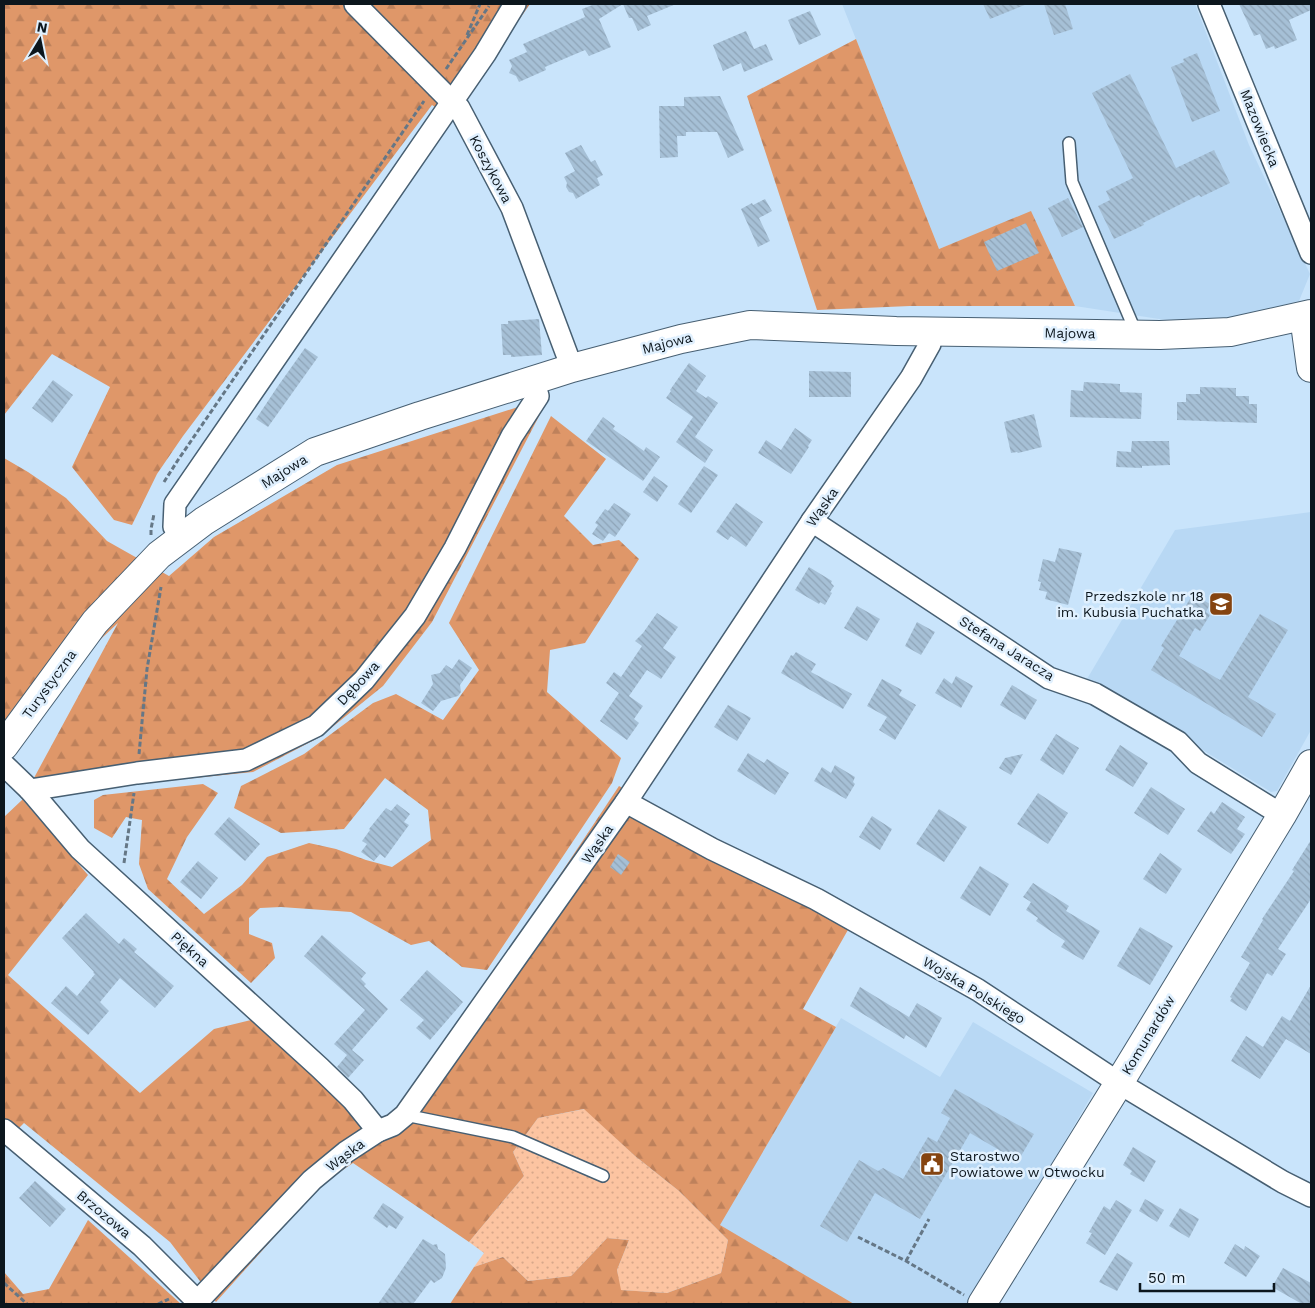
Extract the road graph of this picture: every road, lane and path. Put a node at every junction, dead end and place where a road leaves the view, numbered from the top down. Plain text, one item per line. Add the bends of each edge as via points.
1 (355, 4) edge
2 (480, 4) edge
3 (491, 4) edge
4 (515, 4) edge
5 (1209, 4) edge
6 (464, 43) junction
7 (435, 85) junction
8 (451, 102) junction
9 (1069, 142) dead end
10 (1311, 253) edge
11 (1308, 315) edge
12 (932, 331) junction
13 (1137, 334) junction
14 (572, 368) junction
15 (1311, 368) edge
16 (533, 380) junction
17 (164, 484) dead end
18 (154, 511) dead end
19 (812, 521) junction
20 (152, 538) dead end
21 (183, 538) junction
22 (161, 585) dead end
23 (95, 622) joint
24 (4, 746) edge
25 (1311, 764) edge
26 (4, 765) edge
27 (137, 773) junction
28 (30, 790) junction
29 (626, 802) junction
30 (1282, 815) junction
31 (120, 886) junction
32 (1120, 1083) junction
33 (405, 1115) junction
34 (4, 1130) edge
35 (378, 1131) junction
36 (603, 1176) dead end
37 (1311, 1196) edge
38 (929, 1219) dead end
39 (858, 1237) dead end
40 (906, 1262) junction
41 (4, 1284) edge
42 (977, 1302) edge
43 (199, 1303) edge
44 (26, 1304) edge

1 - 7 street, Koszykowa
2 - 6 path
3 - 6 path
4 - 8 street
5 - 10 street, Mazowiecka
6 - 7 path
7 - 8 street, Koszykowa
7 - 17 path
8 - 14 street, Koszykowa via 459,108 512,208
8 - 21 street via 175,504 174,527
9 - 13 lane via 1072,182
11 - 13 street, Majowa via 1230,332
11 - 15 street
12 - 13 street, Majowa
12 - 14 street, Majowa via 750,325 680,339
12 - 19 street, Wąska via 930,344 911,378
14 - 16 street, Majowa
16 - 21 street, Majowa via 315,452 204,521
16 - 27 street, Dębowa via 538,396 512,436 455,548 415,616 364,680 316,726 246,760
18 - 20 path
19 - 29 street, Wąska
19 - 30 street, Stefana Jaracza via 1049,678 1095,694 1178,742 1198,763
21 - 23 street, Majowa via 159,555
22 - 27 path via 147,669
23 - 24 street, Turystyczna
25 - 30 street, Komunardów
26 - 28 street, Piękna
27 - 28 street, Dębowa
27 - 31 path
28 - 31 street, Piękna via 80,849
29 - 32 street, Wojska Polskiego via 712,849 816,899 978,990
29 - 33 street, Wąska
30 - 32 street, Komunardów
31 - 35 street, Piękna via 320,1068 353,1100
32 - 37 street, Wojska Polskiego
32 - 42 street, Komunardów
33 - 35 street, Wąska
33 - 36 lane via 513,1137
34 - 43 street, Brzozowa via 142,1246
35 - 43 street, Wąska via 312,1180
38 - 40 path
39 - 40 path
40 - 42 path
41 - 44 path

